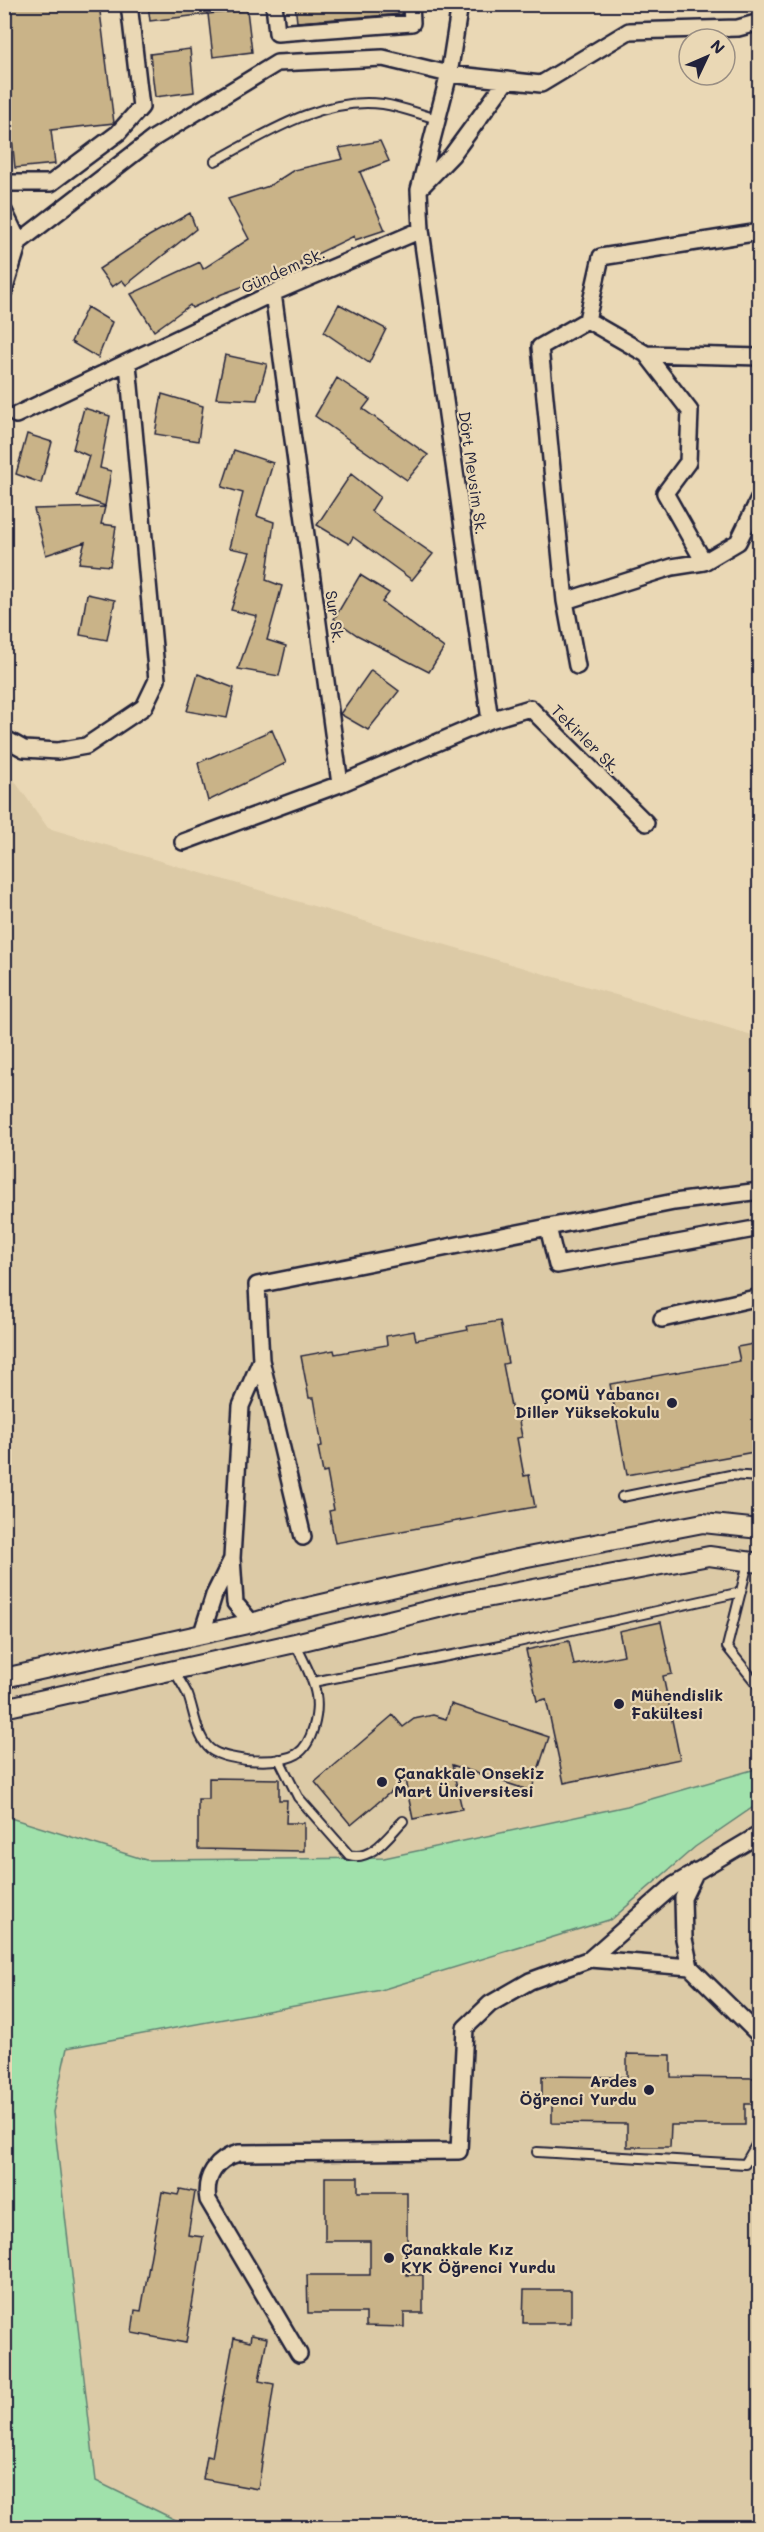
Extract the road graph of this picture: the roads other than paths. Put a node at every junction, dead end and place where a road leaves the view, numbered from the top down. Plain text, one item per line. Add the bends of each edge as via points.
1 (129, 4) edge
2 (274, 4) edge
3 (411, 4) edge
4 (460, 4) edge
5 (759, 22) edge
6 (449, 74) junction
7 (507, 80) junction
8 (437, 119) junction
9 (215, 161) dead end
10 (4, 183) edge
11 (419, 190) junction
12 (4, 211) edge
13 (421, 230) junction
14 (759, 232) edge
15 (19, 242) junction
16 (4, 291) edge
17 (273, 293) junction
18 (587, 320) junction
19 (646, 354) junction
20 (759, 357) edge
21 (128, 364) junction
22 (16, 415) dead end
23 (759, 497) edge
24 (704, 562) junction
25 (566, 601) junction
26 (577, 666) dead end
27 (490, 720) junction
28 (4, 738) edge
29 (340, 784) junction
30 (646, 823) dead end
31 (183, 842) dead end
32 (759, 1191) edge
33 (548, 1227) junction
34 (759, 1228) edge
35 (759, 1297) edge
36 (662, 1319) dead end
37 (261, 1360) junction
38 (759, 1477) edge
39 (622, 1497) dead end
40 (759, 1529) edge
41 (303, 1538) dead end
42 (232, 1558) junction
43 (754, 1562) edge
44 (741, 1592) junction
45 (252, 1623) junction
46 (202, 1633) junction
47 (295, 1643) junction
48 (265, 1649) junction
49 (205, 1662) junction
50 (174, 1669) junction
51 (4, 1678) edge
52 (313, 1682) junction
53 (759, 1684) edge
54 (4, 1708) edge
55 (279, 1759) junction
56 (403, 1821) dead end
57 (759, 1834) edge
58 (696, 1871) junction
59 (590, 1959) junction
60 (690, 1967) junction
61 (759, 2036) edge
62 (759, 2138) edge
63 (537, 2152) dead end
64 (298, 2354) dead end

1 - 10 street via 141,107 117,133 51,183
2 - 3 street via 277,33 412,23
4 - 6 street
5 - 7 street via 738,28 630,31 541,84
6 - 7 street
6 - 8 street
6 - 15 street via 382,58 277,63 154,138
7 - 11 street via 452,155
8 - 9 lane via 382,104 330,107 277,128
8 - 11 street
11 - 13 street
12 - 15 street
13 - 17 street, Gündem Sk.
13 - 27 street, Dört Mevsim Sk.
14 - 18 street via 601,257
15 - 16 street
17 - 21 street, Gündem Sk.
17 - 29 street, Sur Sk.
18 - 19 street
18 - 25 street via 540,347
19 - 20 street
19 - 24 street via 690,411 688,462 665,493
21 - 22 street, Gündem Sk.
21 - 28 street via 157,680 144,707 86,746 58,751 24,749
23 - 24 street via 738,542
24 - 25 street via 672,567
25 - 26 street
27 - 29 street
27 - 30 street, Tekirler Sk. via 530,708
29 - 31 street
32 - 33 street via 674,1202
33 - 34 street via 556,1266
33 - 37 street via 257,1286
35 - 36 street
37 - 41 street
37 - 42 street via 241,1406
38 - 39 lane via 730,1475
40 - 45 street via 703,1523 517,1559
42 - 45 street via 235,1603
42 - 46 street
43 - 44 lane
43 - 47 street via 709,1556 459,1603
44 - 52 lane via 505,1645
44 - 53 lane via 727,1647
45 - 46 street
45 - 48 street
46 - 49 street
46 - 51 street
47 - 48 street
47 - 52 lane
48 - 49 street
49 - 50 street
50 - 54 street
50 - 55 lane via 208,1748 230,1758
52 - 55 lane via 317,1697 309,1739 298,1754
55 - 56 lane via 298,1797 349,1855 368,1855
57 - 58 street
58 - 59 street
58 - 60 street via 683,1898 684,1939
59 - 60 street
59 - 64 street via 530,1981 490,2004 465,2028 459,2151 239,2153 216,2165 208,2179 208,2200
60 - 61 street
62 - 63 lane via 745,2164

